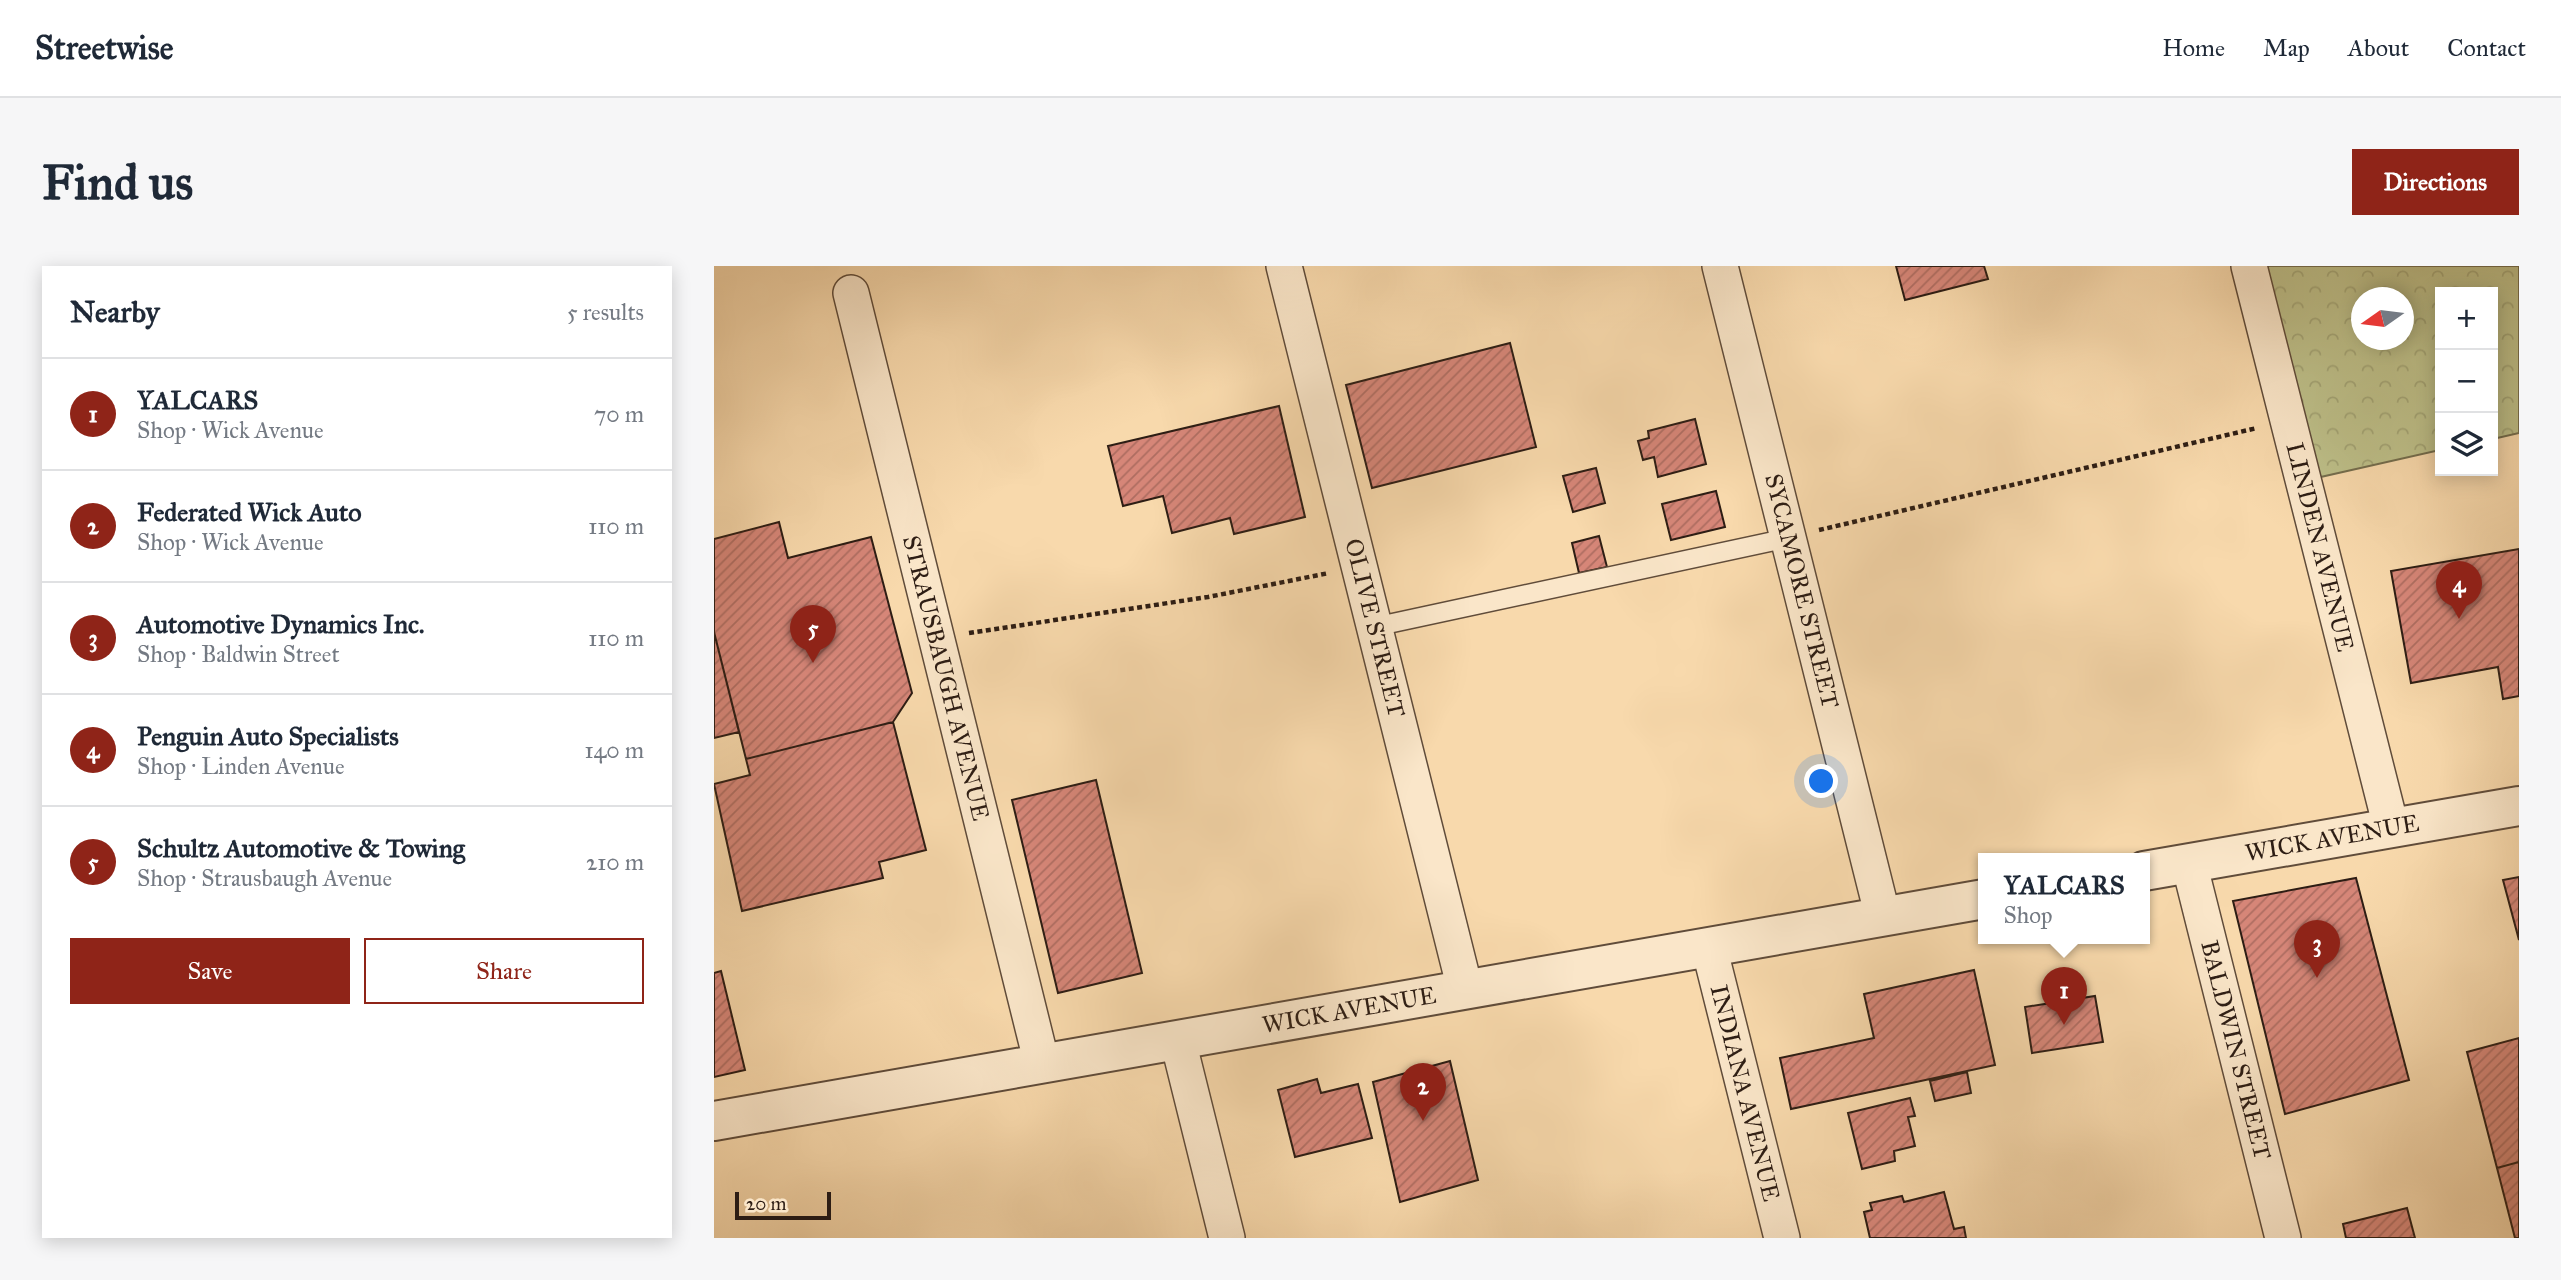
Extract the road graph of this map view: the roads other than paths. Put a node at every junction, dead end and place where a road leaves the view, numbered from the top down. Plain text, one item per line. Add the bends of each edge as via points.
1 (1284, 266) edge
2 (1720, 266) edge
3 (2249, 266) edge
4 (851, 293) dead end
5 (1788, 538) junction
6 (1374, 627) junction
7 (2519, 806) edge
8 (2391, 827) junction
9 (2189, 863) junction
10 (2150, 870) edge
11 (1978, 900) edge
12 (1884, 917) junction
13 (1709, 947) junction
14 (1465, 989) junction
15 (1178, 1041) junction
16 (1042, 1064) junction
17 (714, 1121) edge
18 (1227, 1238) edge
19 (1782, 1238) edge
20 (2283, 1238) edge

1 - 6 street, OLIVE STREET
2 - 5 street, SYCAMORE STREET
3 - 8 street, LINDEN AVENUE
4 - 16 street, STRAUSBAUGH AVENUE
5 - 6 lane
5 - 12 street, SYCAMORE STREET
6 - 14 street, OLIVE STREET
7 - 8 street, WICK AVENUE
8 - 9 street, WICK AVENUE
9 - 10 street, WICK AVENUE
9 - 20 street, BALDWIN STREET
11 - 12 street, WICK AVENUE
12 - 13 street, WICK AVENUE
13 - 14 street, WICK AVENUE
13 - 19 street, INDIANA AVENUE
14 - 15 street, WICK AVENUE
15 - 16 street, WICK AVENUE
15 - 18 street
16 - 17 street, WICK AVENUE

